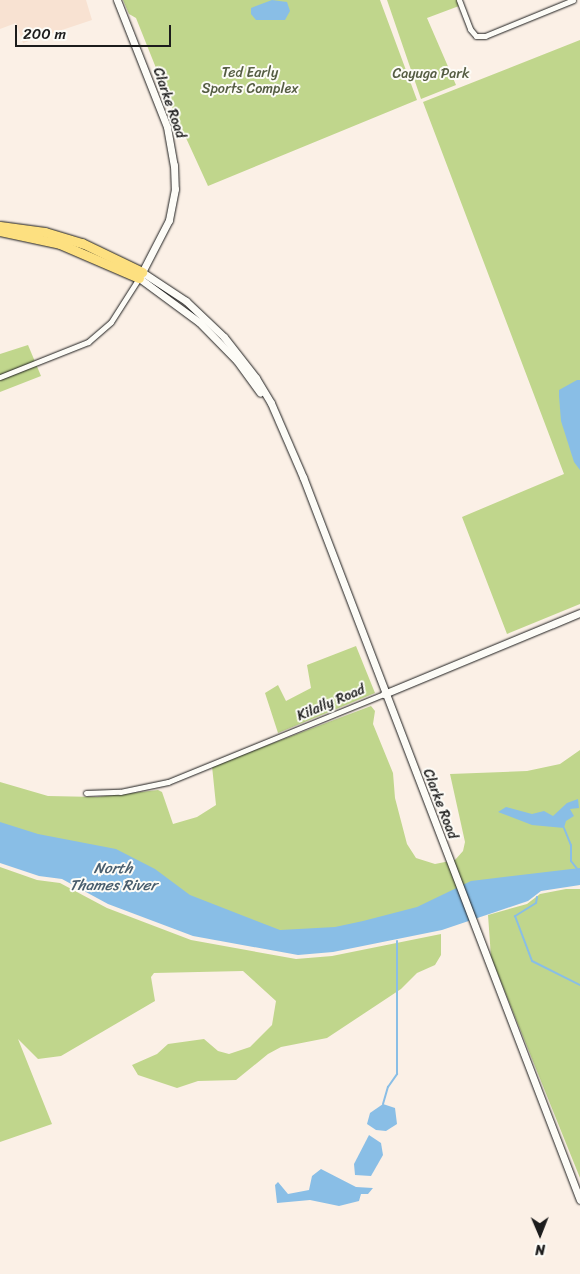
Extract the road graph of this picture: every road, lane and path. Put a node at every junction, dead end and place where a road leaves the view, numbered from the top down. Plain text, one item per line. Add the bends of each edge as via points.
1 (117, 0) edge
2 (459, 0) edge
3 (573, 0) edge
4 (566, 1) edge
5 (0, 226) edge
6 (0, 231) edge
7 (141, 275) junction
8 (0, 376) edge
9 (580, 613) edge
10 (384, 694) junction
11 (86, 793) dead end
12 (580, 1200) edge

1 - 7 main road, Clarke Road via 167,127 174,165 175,189 169,220
2 - 4 street via 476,36 484,36
3 - 4 street
5 - 7 highway via 45,232 82,243
6 - 7 highway via 60,244
7 - 8 street via 111,322 88,342
7 - 10 main road, Clarke Road via 218,341 252,381 277,418 303,477
9 - 10 main road, Kilally Road
10 - 11 street, Kilally Road via 168,782 120,792
10 - 12 main road, Clarke Road

